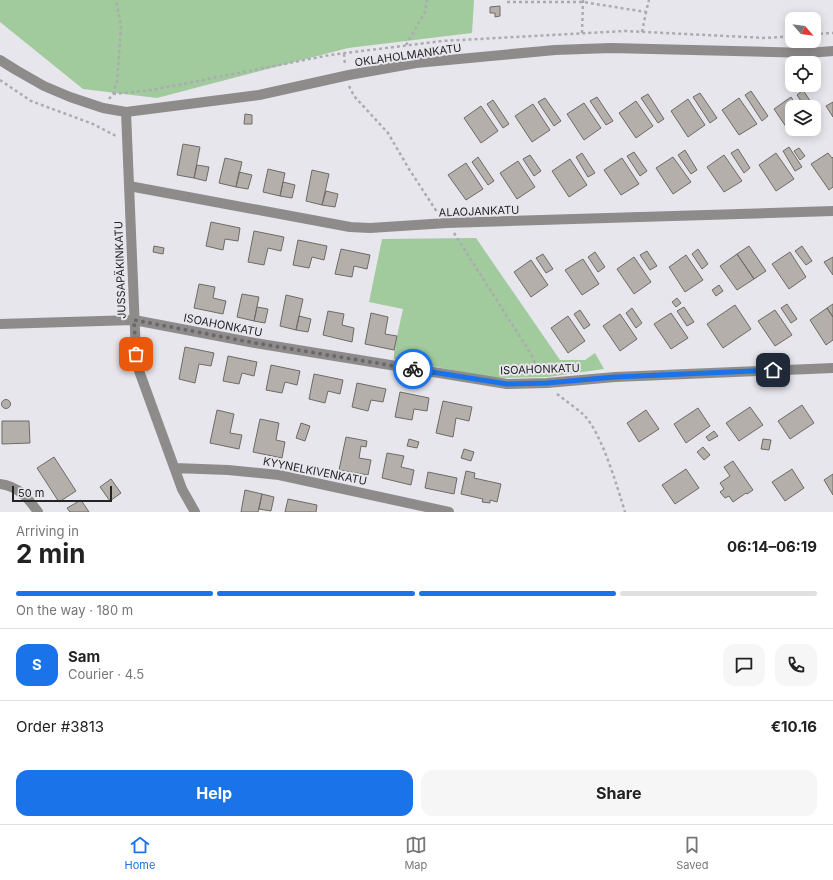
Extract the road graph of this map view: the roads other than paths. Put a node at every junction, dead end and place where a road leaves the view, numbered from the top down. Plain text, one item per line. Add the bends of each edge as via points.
1 (833, 51) edge
2 (0, 60) edge
3 (126, 112) junction
4 (129, 186) junction
5 (833, 211) edge
6 (134, 320) junction
7 (0, 324) edge
8 (833, 368) edge
9 (175, 468) junction
10 (0, 484) edge
11 (38, 512) edge
12 (195, 512) edge
13 (449, 512) edge

1 - 3 street, OKLAHOLMANKATU via 810,53 596,48 555,50 416,63 259,95
2 - 3 street, OKLAHOLMANKATU via 44,86 70,97 103,108
3 - 4 street, JUSSAPÄKINKATU
4 - 5 street, ALAOJANKATU via 350,227 370,228 447,223
4 - 6 street, JUSSAPÄKINKATU
6 - 7 street, ISOAHONKATU
6 - 8 street, ISOAHONKATU via 255,343 507,384
6 - 9 street, JUSSAPÄKINKATU via 138,368
9 - 12 street, JUSSAPÄKINKATU via 182,489
9 - 13 street, KYYNELKIVENKATU via 279,475
10 - 11 street via 11,486 26,495

